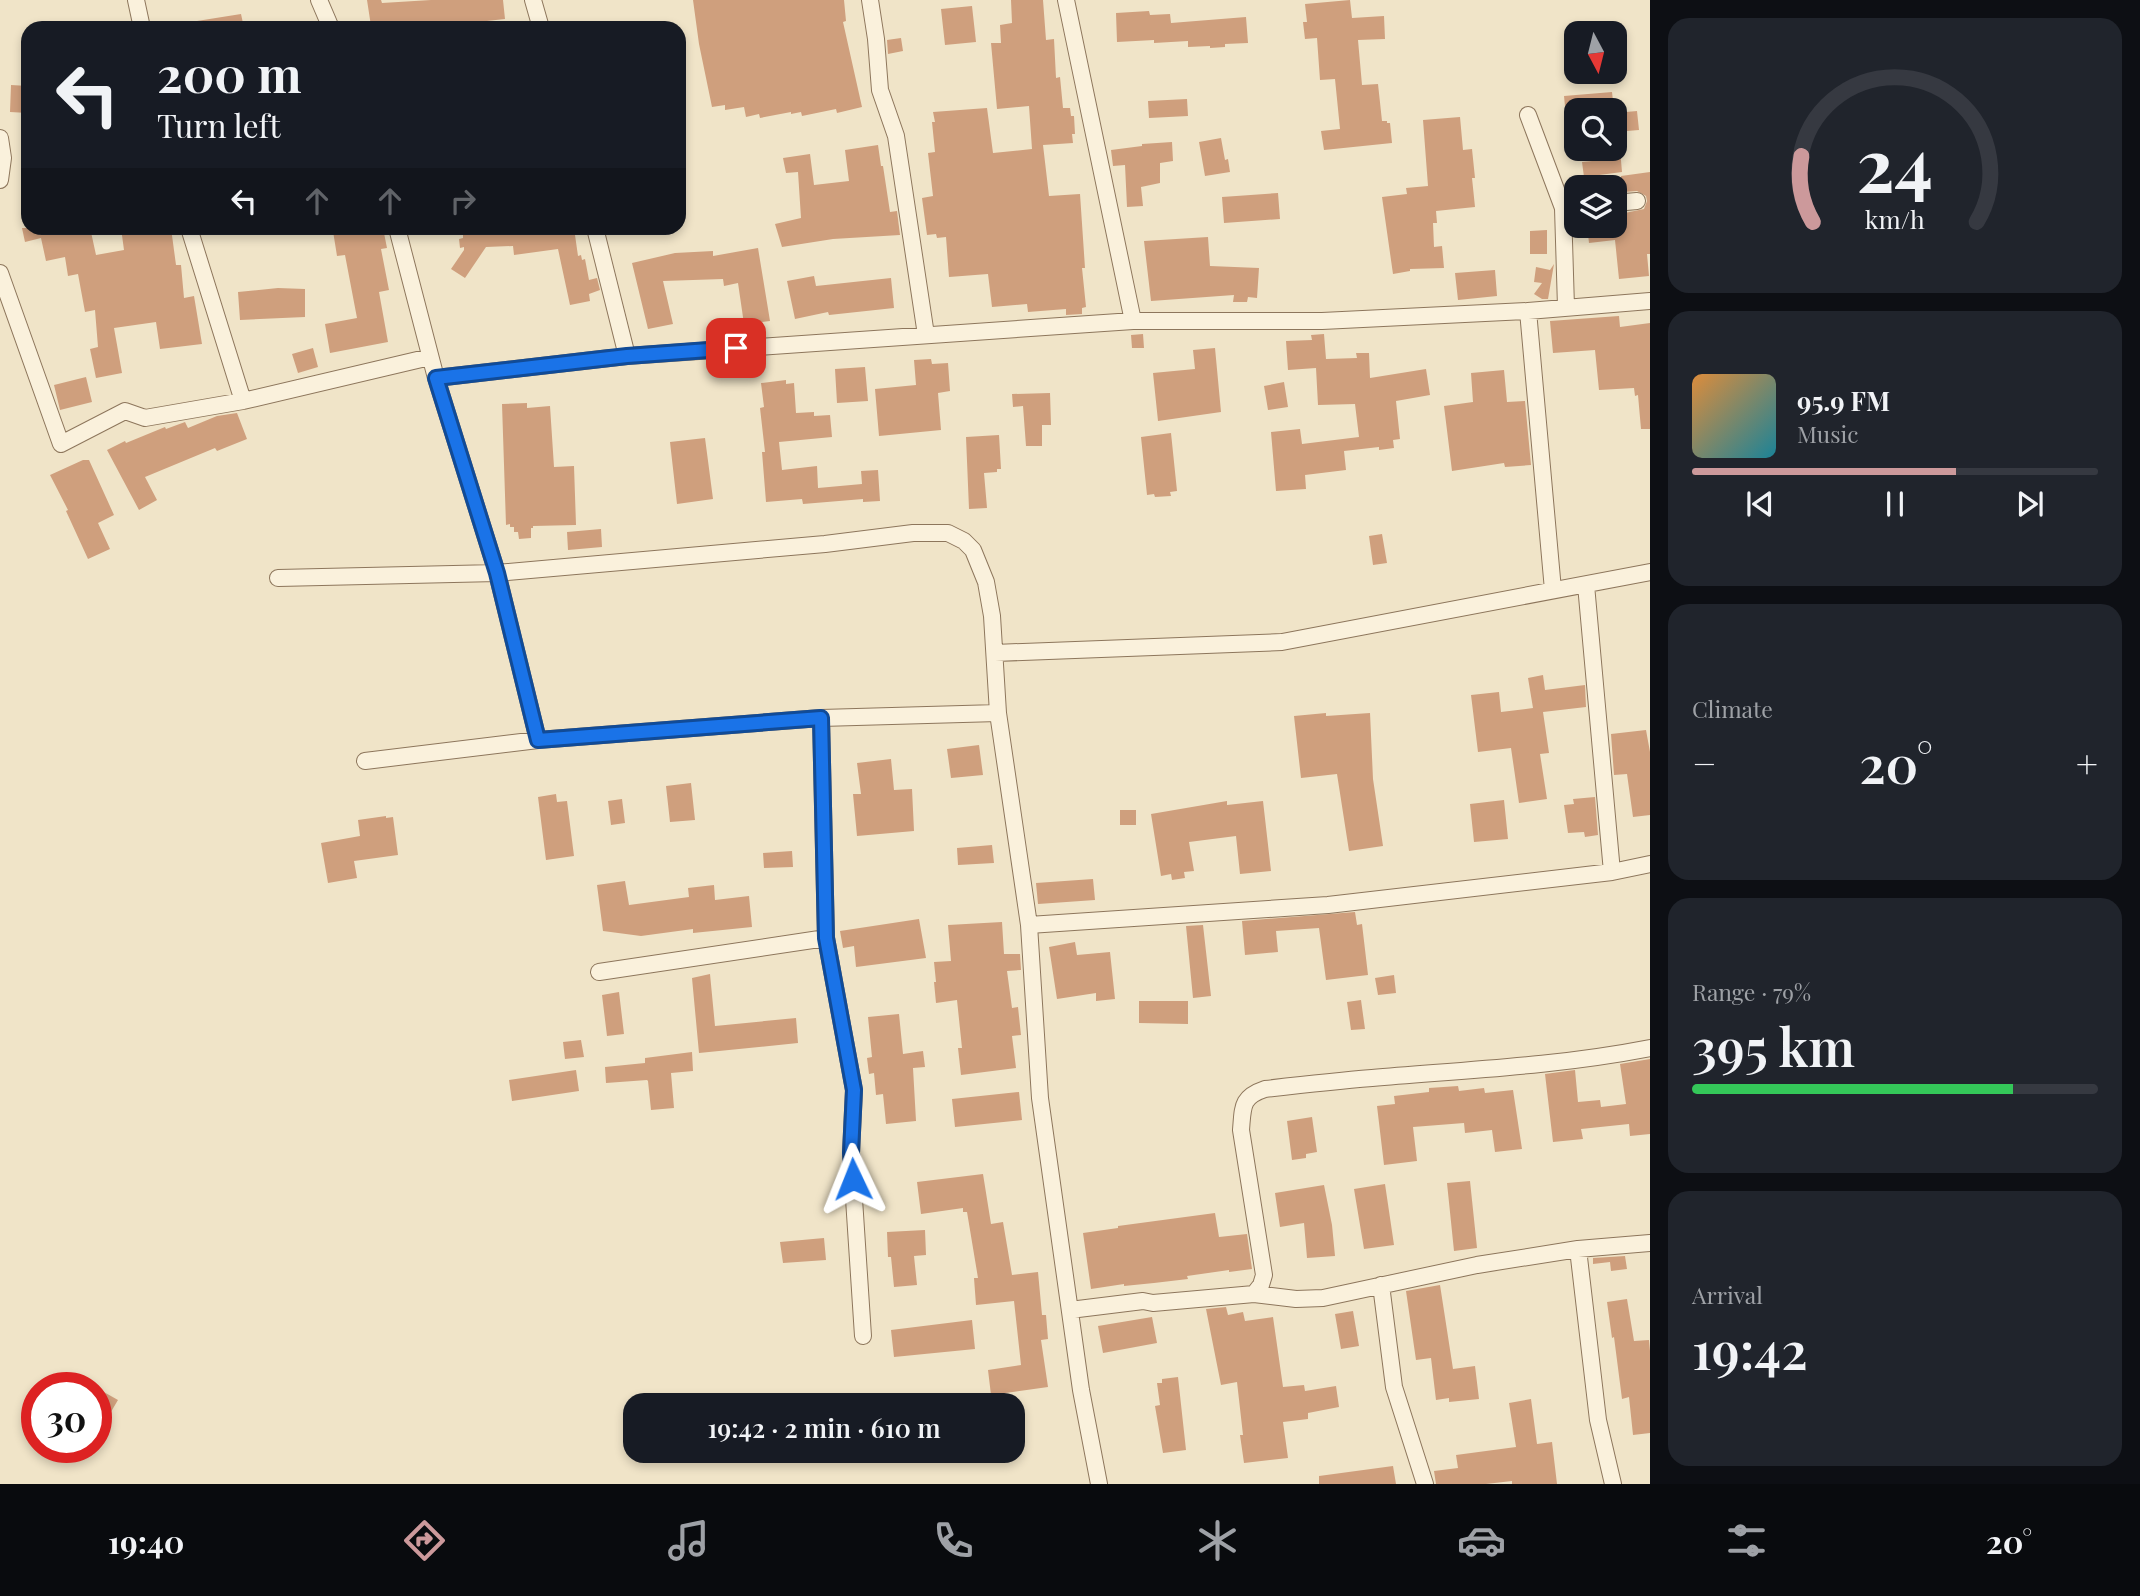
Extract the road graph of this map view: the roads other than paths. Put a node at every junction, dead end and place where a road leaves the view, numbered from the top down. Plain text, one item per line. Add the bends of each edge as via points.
1 (136, 0) edge
2 (319, 0) edge
3 (533, 0) edge
4 (870, 0) edge
5 (1066, 0) edge
6 (140, 21) edge
7 (328, 21) edge
8 (539, 21) edge
9 (1528, 116) dead end
10 (0, 138) edge
11 (0, 180) edge
12 (1564, 194) edge
13 (1637, 201) dead end
14 (1627, 202) edge
15 (191, 235) edge
16 (399, 235) edge
17 (596, 235) edge
18 (1569, 238) edge
19 (0, 273) edge
20 (1650, 301) edge
21 (1566, 306) junction
22 (1528, 311) junction
23 (1133, 321) junction
24 (926, 335) junction
25 (627, 356) junction
26 (430, 357) junction
27 (436, 378) junction
28 (243, 401) junction
29 (1650, 572) edge
30 (497, 573) junction
31 (278, 578) dead end
32 (1586, 585) junction
33 (1553, 590) junction
34 (995, 653) junction
35 (998, 713) junction
36 (821, 718) junction
37 (538, 740) junction
38 (365, 761) dead end
39 (1650, 864) edge
40 (1612, 872) junction
41 (1029, 925) junction
42 (826, 938) junction
43 (599, 972) dead end
44 (1650, 1048) edge
45 (1650, 1243) edge
46 (1578, 1249) junction
47 (1381, 1285) junction
48 (1254, 1294) junction
49 (1070, 1310) junction
50 (863, 1336) dead end
51 (1099, 1484) edge
52 (1425, 1484) edge
53 (1612, 1484) edge

1 - 6 street
2 - 7 street
3 - 8 street
4 - 24 street via 880,90 896,136
5 - 23 street
9 - 12 street
10 - 11 street
13 - 14 street
15 - 28 street
16 - 26 street
17 - 25 street
18 - 21 street
19 - 28 street via 61,444 125,411 145,418
20 - 21 street
21 - 22 street
22 - 23 street via 1322,321
22 - 33 street
23 - 24 street
24 - 25 street
25 - 27 street
26 - 27 street
26 - 28 street
27 - 30 street
29 - 32 street
30 - 31 street
30 - 34 street via 948,533 973,550 986,582
30 - 37 street
32 - 33 street
32 - 40 street
33 - 34 street via 1282,642
34 - 35 street
35 - 36 street
35 - 41 street
36 - 37 street
36 - 42 street
37 - 38 street
39 - 40 street
40 - 41 street via 1328,905
41 - 49 street via 1041,1098
42 - 43 street
42 - 50 street via 854,1090 851,1153
44 - 48 street via 1493,1070 1371,1078 1251,1094 1243,1107 1241,1130 1264,1275
45 - 46 street
46 - 47 street
46 - 53 street via 1598,1420
47 - 48 street via 1323,1298
47 - 52 street via 1394,1387
48 - 49 street
49 - 51 street

